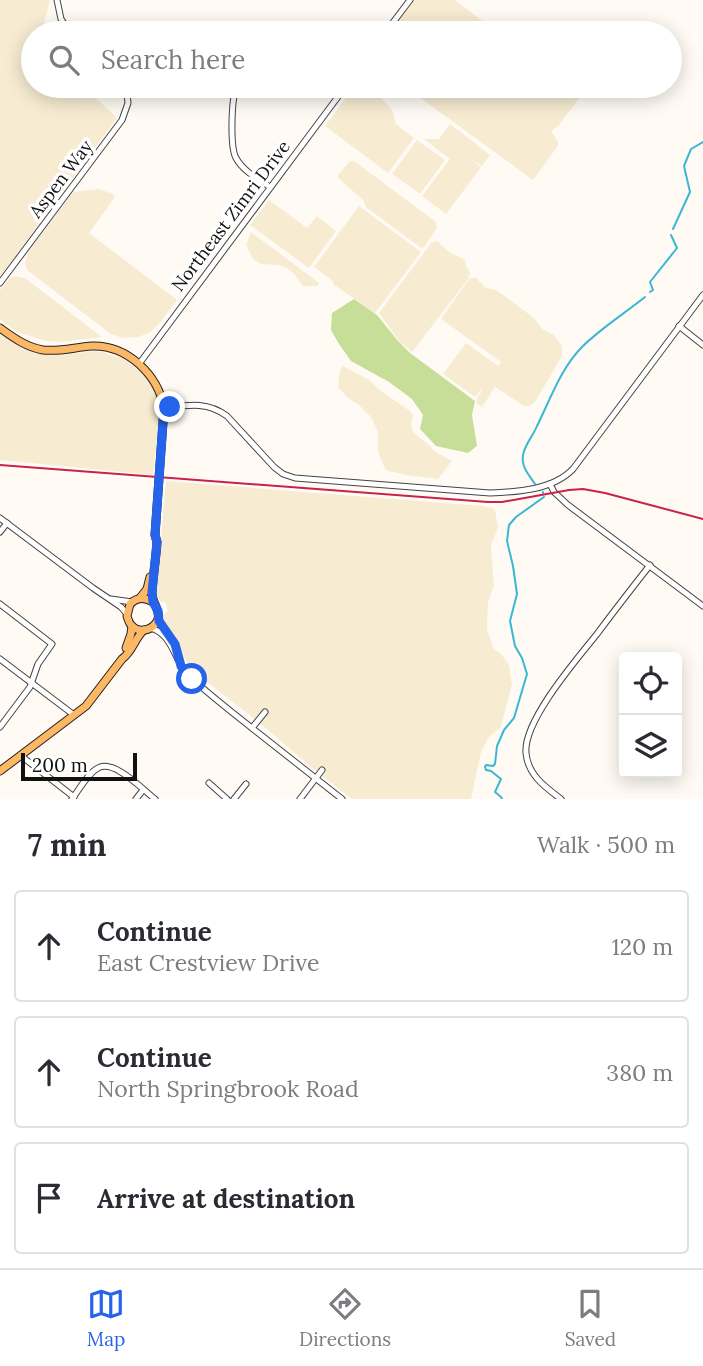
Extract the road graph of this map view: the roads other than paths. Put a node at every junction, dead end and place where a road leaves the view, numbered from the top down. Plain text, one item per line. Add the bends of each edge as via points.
1 (57, 0) edge
2 (410, 0) edge
3 (62, 21) edge
4 (394, 21) edge
5 (127, 98) edge
6 (234, 98) edge
7 (337, 98) edge
8 (270, 187) junction
9 (0, 283) edge
10 (703, 296) edge
11 (679, 326) junction
12 (0, 328) edge
13 (703, 345) edge
14 (139, 363) junction
15 (164, 408) junction
16 (550, 484) junction
17 (0, 518) edge
18 (7, 523) junction
19 (0, 531) edge
20 (155, 535) junction
21 (650, 565) junction
22 (109, 599) junction
23 (136, 600) junction
24 (153, 602) junction
25 (0, 604) edge
26 (703, 606) edge
27 (127, 614) junction
28 (158, 618) junction
29 (132, 626) junction
30 (147, 629) junction
31 (0, 659) edge
32 (122, 659) junction
33 (178, 659) junction
34 (32, 683) junction
35 (265, 712) dead end
36 (74, 715) junction
37 (2, 719) edge
38 (0, 727) edge
39 (252, 728) junction
40 (20, 755) junction
41 (322, 770) dead end
42 (0, 771) edge
43 (316, 778) junction
44 (209, 783) dead end
45 (246, 784) dead end
46 (143, 790) junction
47 (74, 798) edge
48 (136, 799) edge
49 (155, 799) edge
50 (227, 799) edge
51 (234, 799) edge
52 (300, 799) edge
53 (342, 799) edge
54 (561, 799) edge

1 - 3 street
2 - 4 street
5 - 9 street, Aspen Way via 122,120
6 - 8 street via 234,155
7 - 8 street, Northeast Zimri Drive
8 - 14 street, Northeast Zimri Drive
10 - 11 street
11 - 13 street
11 - 16 street via 573,469
12 - 14 main road via 35,348 102,347
14 - 15 main road via 156,383
15 - 16 street via 200,404 219,411 268,462 295,478 490,493
15 - 20 main road
16 - 21 street via 568,505
17 - 18 street
18 - 19 street
18 - 22 street
20 - 23 main road via 147,589
20 - 24 main road
21 - 26 street
21 - 54 street via 548,698 527,739 531,771
22 - 23 street
22 - 27 street
23 - 24 main road
23 - 27 main road
24 - 28 main road
25 - 34 street via 52,644 37,664
27 - 29 main road
28 - 30 main road
28 - 33 street via 175,644
29 - 30 main road
29 - 32 main road
30 - 32 main road
30 - 33 street via 166,637
31 - 34 street
32 - 36 main road
33 - 39 street via 192,679
34 - 36 street
34 - 37 street
35 - 39 street
36 - 40 main road
37 - 38 street
39 - 43 street
40 - 42 main road
40 - 47 street
41 - 43 street
43 - 52 street
43 - 53 street
44 - 50 street
45 - 51 street
46 - 47 street via 106,765 95,770
46 - 48 street
46 - 49 street

